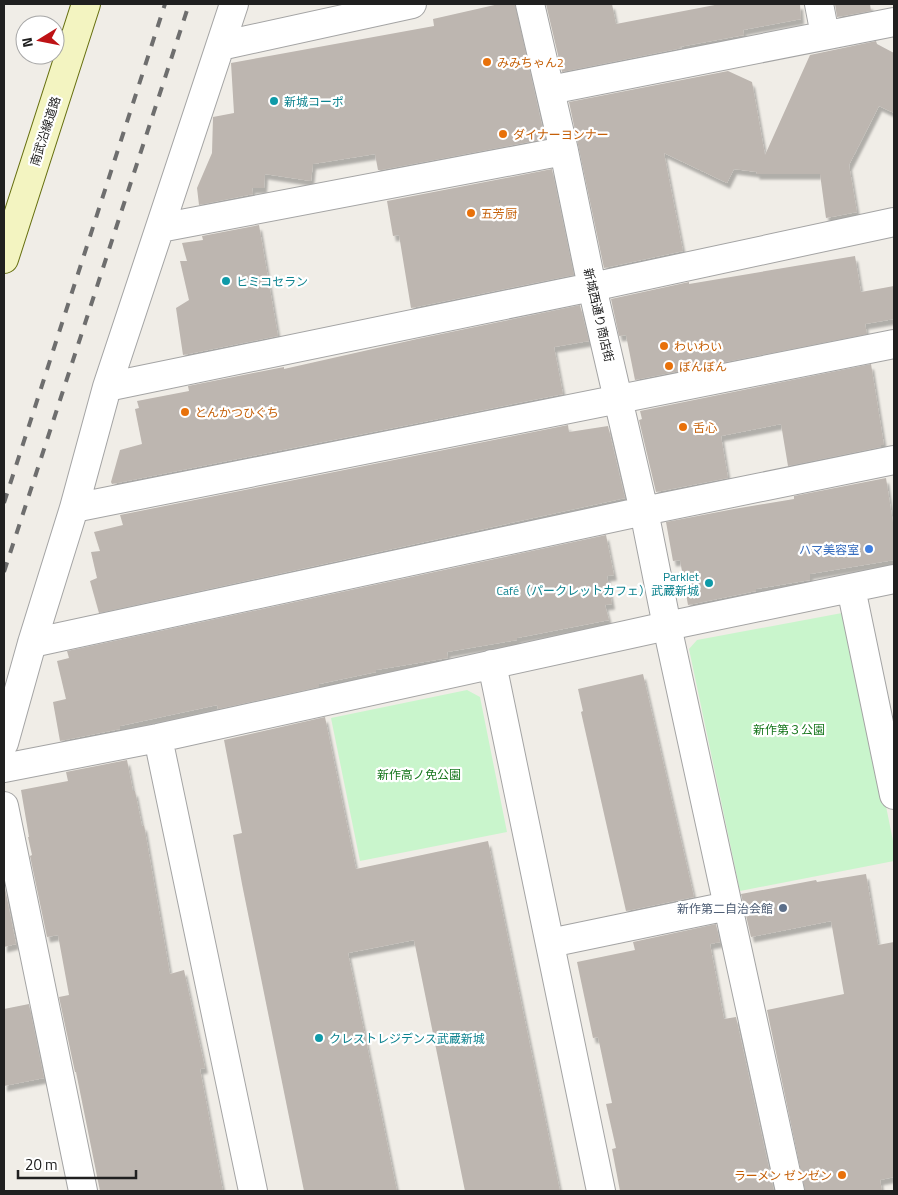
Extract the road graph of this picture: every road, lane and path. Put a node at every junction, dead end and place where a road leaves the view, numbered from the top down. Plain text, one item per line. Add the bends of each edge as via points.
1 (86, 4) edge
2 (234, 4) edge
3 (412, 4) edge
4 (530, 4) edge
5 (819, 4) edge
6 (894, 22) edge
7 (825, 35) junction
8 (220, 46) junction
9 (550, 90) junction
10 (564, 151) junction
11 (894, 222) edge
12 (160, 228) junction
13 (4, 259) edge
14 (592, 287) junction
15 (894, 344) edge
16 (108, 387) junction
17 (619, 399) junction
18 (894, 460) edge
19 (74, 508) junction
20 (644, 511) junction
21 (894, 579) edge
22 (851, 588) junction
23 (667, 626) junction
24 (32, 643) junction
25 (492, 664) junction
26 (158, 738) junction
27 (4, 743) edge
28 (4, 768) edge
29 (894, 795) edge
30 (4, 806) edge
31 (13, 900) edge
32 (728, 906) junction
33 (550, 943) junction
34 (83, 1191) edge
35 (253, 1191) edge
36 (601, 1191) edge
37 (790, 1191) edge

1 - 13 street, 南武沿線道路
2 - 8 street
3 - 8 street
4 - 9 street, 新城西通り商店街
5 - 7 street
6 - 7 street
7 - 9 street
8 - 12 street
9 - 10 street, 新城西通り商店街
10 - 12 street
10 - 14 street, 新城西通り商店街
11 - 14 street
12 - 16 street
14 - 16 street
14 - 17 street, 新城西通り商店街
15 - 17 street
16 - 19 street
17 - 19 street
17 - 20 street, 新城西通り商店街
18 - 20 street
19 - 24 street
20 - 23 street, 新城西通り商店街
20 - 24 street
21 - 22 street
22 - 23 street
22 - 29 street
23 - 25 street
23 - 32 street, 新城西通り商店街
24 - 27 street
25 - 26 street
25 - 33 street
26 - 28 street
26 - 35 street
30 - 31 street
31 - 34 street
32 - 33 street
32 - 37 street, 新城西通り商店街
33 - 36 street

